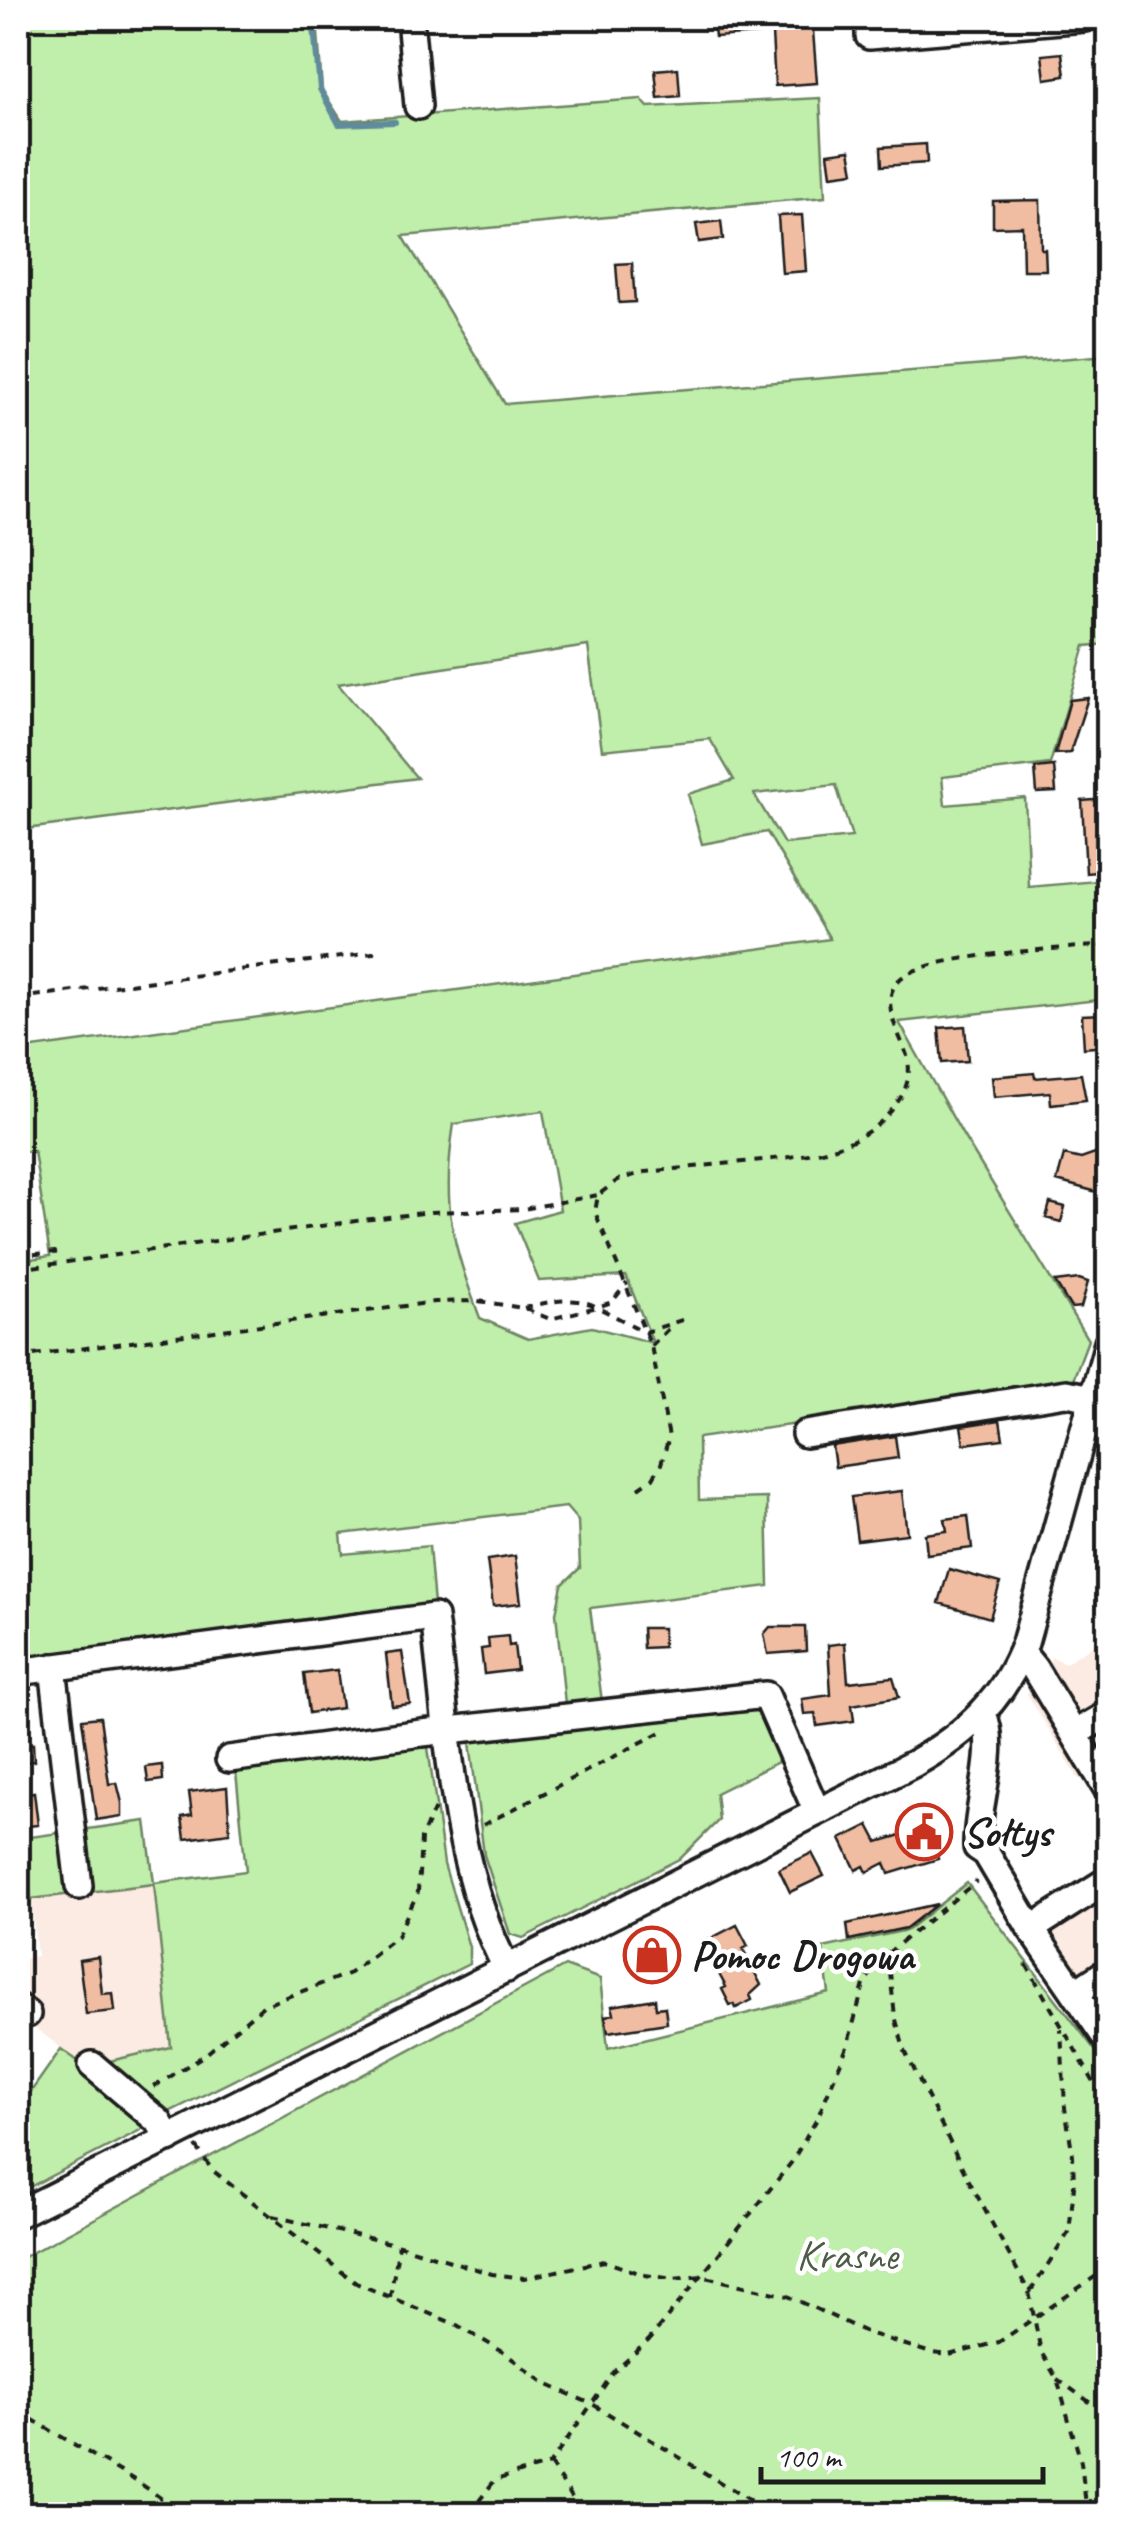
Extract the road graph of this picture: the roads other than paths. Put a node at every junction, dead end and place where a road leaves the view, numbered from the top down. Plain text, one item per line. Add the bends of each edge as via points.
1 (410, 18) edge
2 (1085, 18) edge
3 (869, 27) edge
4 (418, 106) dead end
5 (1106, 1361) edge
6 (1094, 1398) junction
7 (805, 1434) dead end
8 (1022, 1654) junction
9 (53, 1668) junction
10 (18, 1672) edge
11 (982, 1714) junction
12 (1108, 1714) edge
13 (449, 1730) junction
14 (1074, 1734) junction
15 (229, 1758) dead end
16 (1108, 1790) edge
17 (817, 1812) junction
18 (1108, 1880) edge
19 (79, 1886) dead end
20 (1032, 1929) junction
21 (507, 1969) junction
22 (1108, 1971) edge
23 (1075, 1992) junction
24 (1108, 2041) edge
25 (92, 2064) dead end
26 (177, 2134) junction
27 (18, 2214) edge

1 - 4 street
2 - 3 street
5 - 6 street
6 - 7 street via 1066,1394
6 - 8 street
8 - 11 street
8 - 14 street
9 - 10 street
9 - 13 street via 434,1617
9 - 19 street
11 - 17 street via 939,1749
11 - 20 street via 990,1735 977,1847
12 - 14 street
13 - 15 street
13 - 17 street via 766,1696
13 - 21 street via 472,1884
14 - 16 street
17 - 21 street
18 - 20 street
20 - 23 street
21 - 26 street
22 - 23 street
23 - 24 street
25 - 26 street
26 - 27 street

